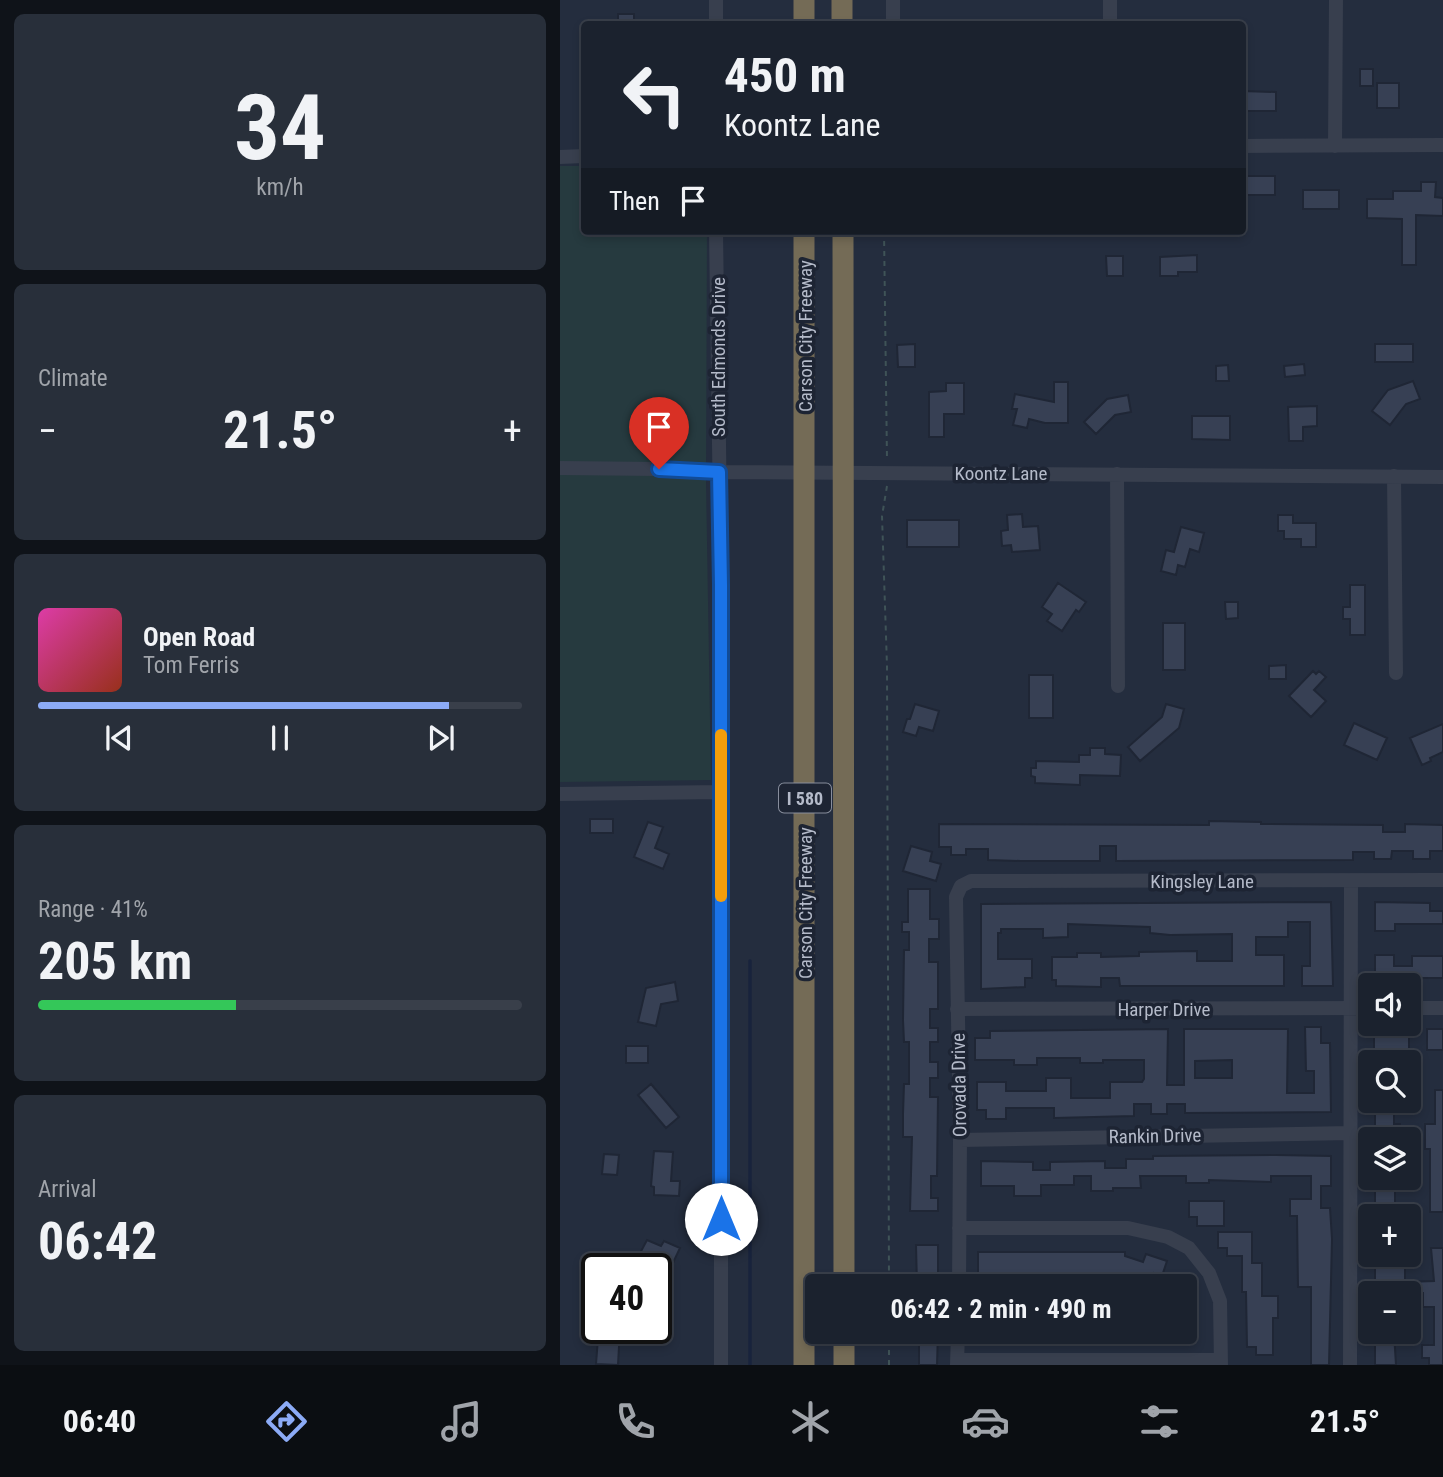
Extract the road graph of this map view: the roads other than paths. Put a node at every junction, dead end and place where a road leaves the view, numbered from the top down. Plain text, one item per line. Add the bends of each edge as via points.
1 (716, 0) edge
2 (804, 0) edge
3 (842, 0) edge
4 (893, 0) edge
5 (1110, 0) edge
6 (1336, 0) edge
7 (716, 21) edge
8 (804, 21) edge
9 (842, 21) edge
10 (893, 21) edge
11 (1110, 21) edge
12 (1443, 145) edge
13 (1246, 146) edge
14 (1335, 146) junction
15 (581, 156) edge
16 (560, 157) edge
17 (716, 235) edge
18 (804, 235) edge
19 (843, 235) edge
20 (560, 468) edge
21 (719, 472) junction
22 (1117, 474) junction
23 (1394, 476) junction
24 (1443, 477) edge
25 (1396, 673) dead end
26 (1118, 686) dead end
27 (721, 792) junction
28 (560, 794) edge
29 (1443, 880) edge
30 (1351, 882) junction
31 (961, 886) joint
32 (1352, 1008) junction
33 (1358, 1008) edge
34 (1421, 1008) edge
35 (1443, 1008) edge
36 (957, 1009) junction
37 (1350, 1133) junction
38 (960, 1140) junction
39 (960, 1228) junction
40 (844, 1274) edge
41 (958, 1274) edge
42 (844, 1344) edge
43 (958, 1344) edge
44 (957, 1362) edge
45 (1221, 1362) edge
46 (721, 1365) edge
47 (804, 1365) edge
48 (844, 1365) edge
49 (1350, 1365) edge

1 - 7 street
2 - 8 highway
3 - 9 highway
4 - 10 street
5 - 11 street
6 - 14 street
12 - 14 street
13 - 14 street
15 - 16 street
17 - 21 street, South Edmonds Drive
18 - 47 highway, Carson City Freeway / I 580
19 - 40 highway, Carson City Freeway / I 580
20 - 21 street, Koontz Lane
21 - 22 street, Koontz Lane
21 - 27 street, South Edmonds Drive
22 - 23 street, Koontz Lane
22 - 26 street
23 - 24 street, Koontz Lane
23 - 25 street
27 - 28 street
27 - 46 street, South Edmonds Drive
29 - 30 street, Kingsley Lane
30 - 31 street, Kingsley Lane via 971,881
30 - 32 street
31 - 36 street, Orovada Drive via 956,897
32 - 33 street, Harper Drive
32 - 36 street, Harper Drive
32 - 37 street
34 - 35 street
36 - 38 street, Orovada Drive
37 - 38 street, Rankin Drive
37 - 49 street
38 - 39 street, Orovada Drive
39 - 41 street, Orovada Drive
39 - 45 street via 1128,1228 1168,1237 1189,1248 1209,1273 1220,1301
42 - 48 highway
43 - 44 street
44 - 45 street

